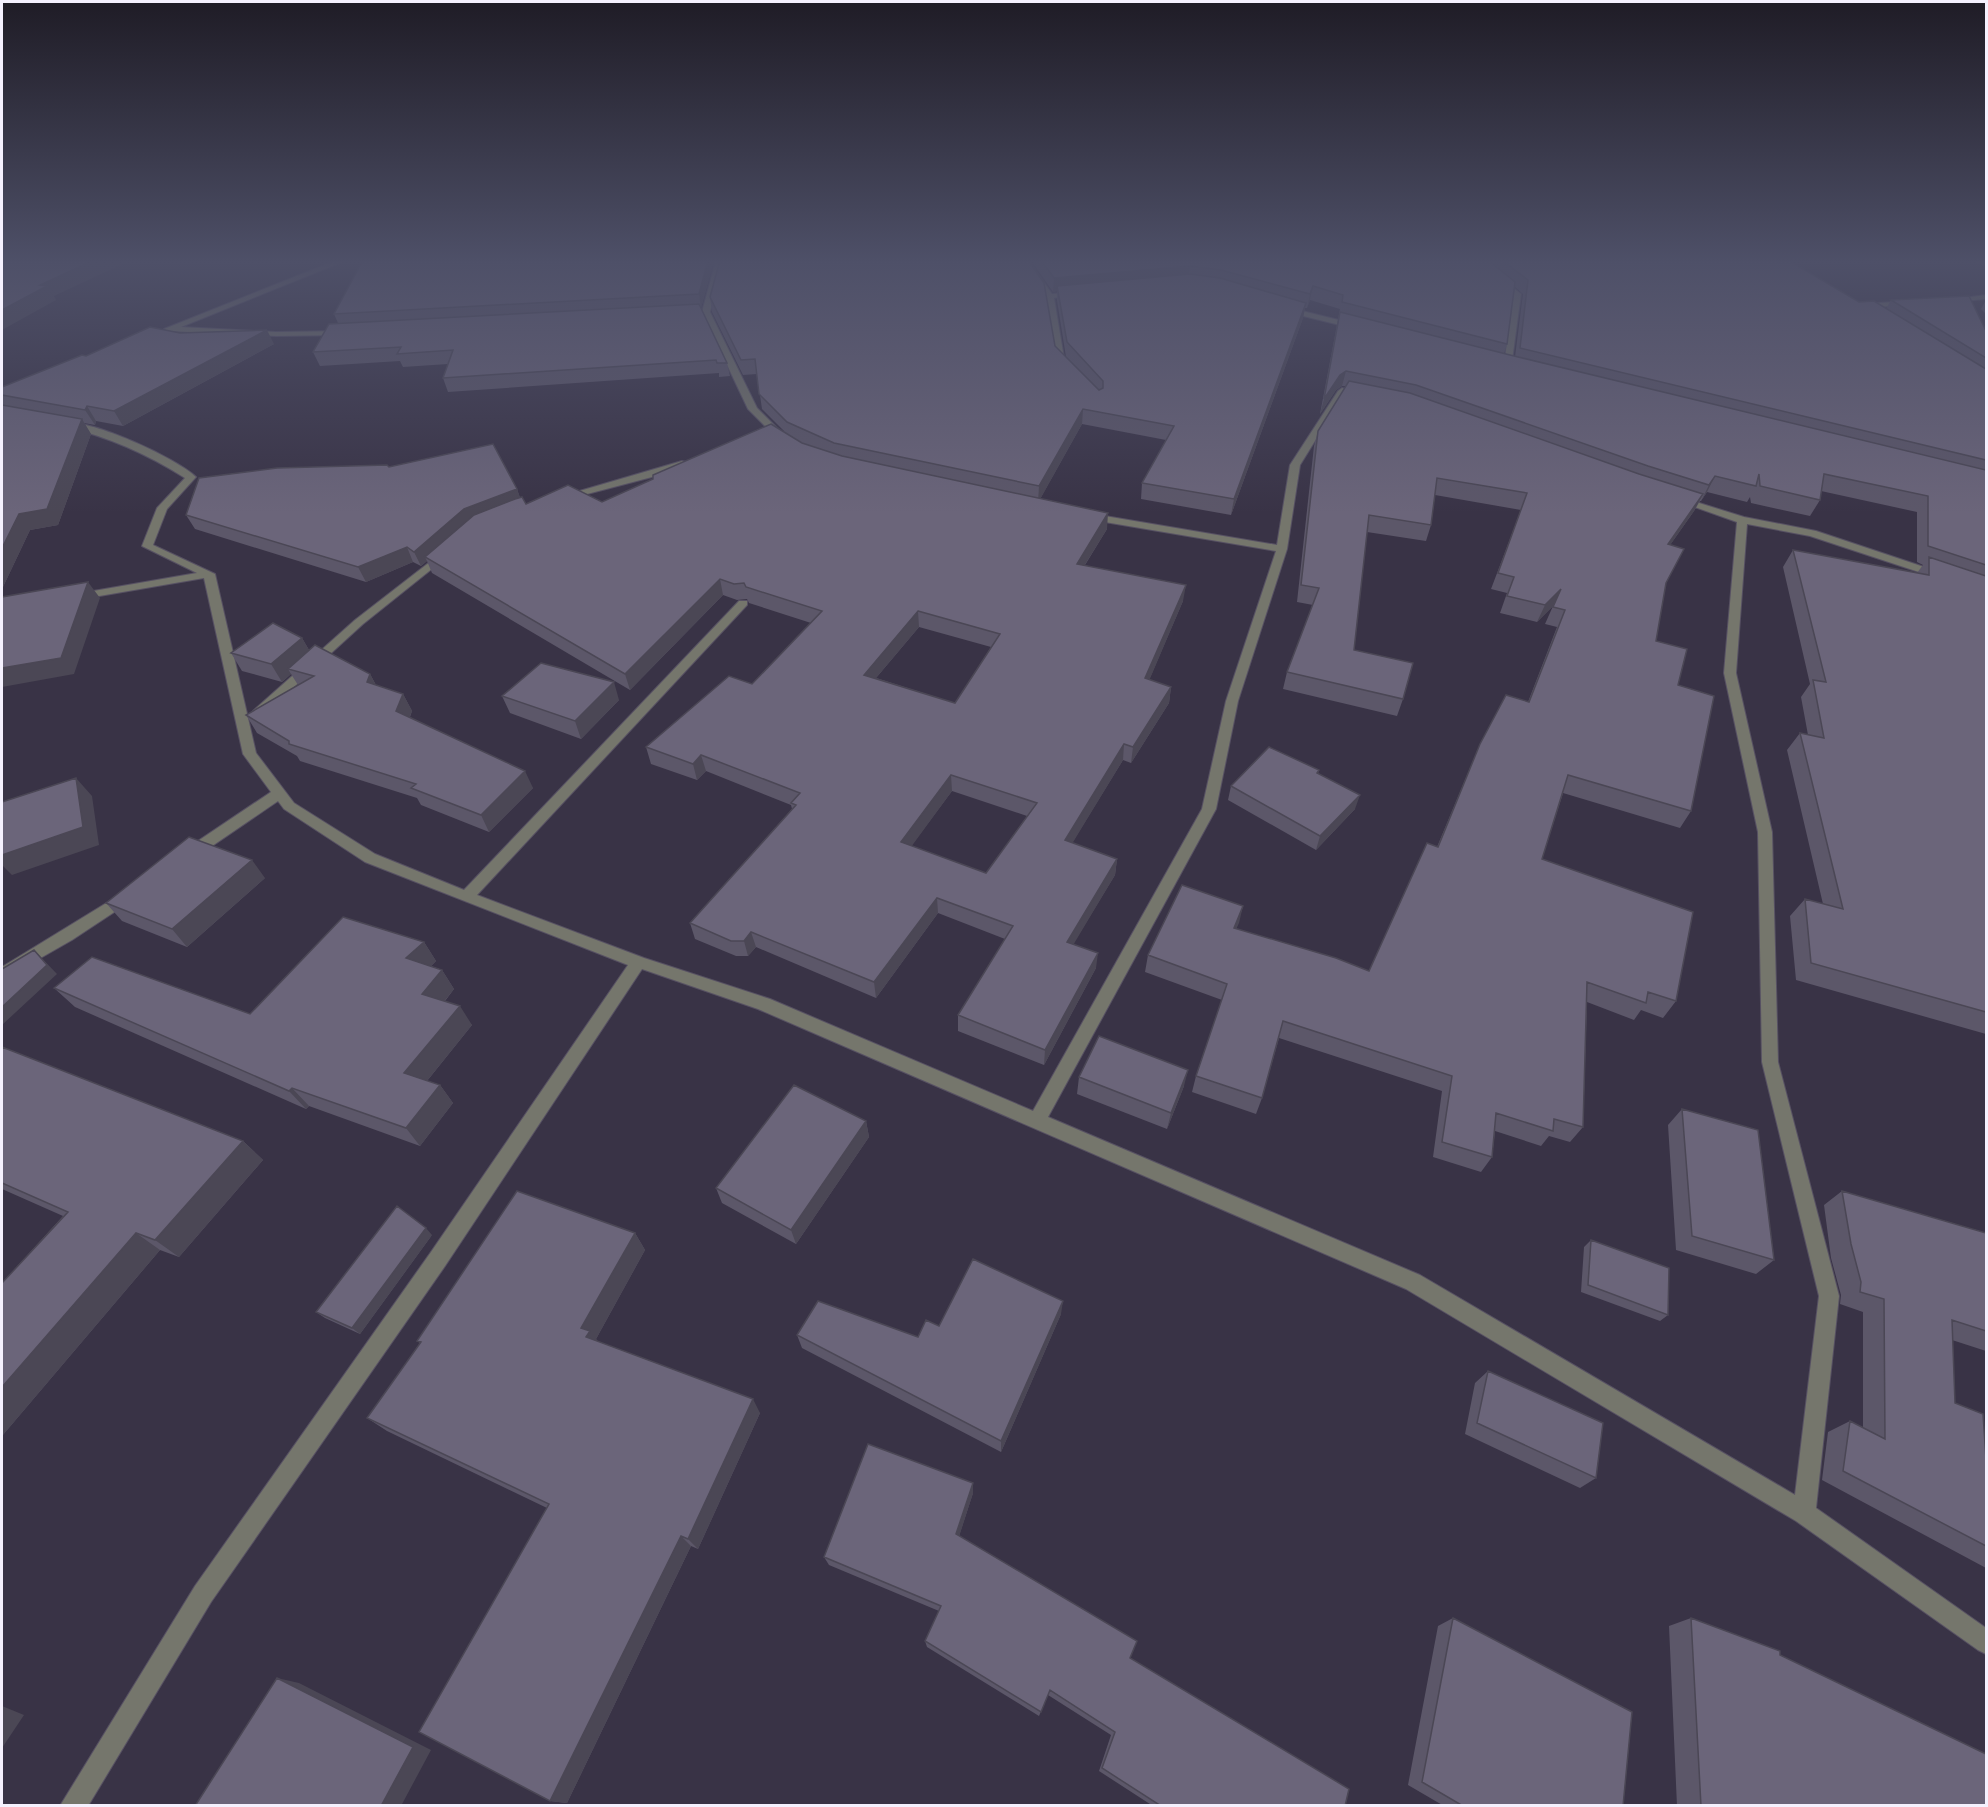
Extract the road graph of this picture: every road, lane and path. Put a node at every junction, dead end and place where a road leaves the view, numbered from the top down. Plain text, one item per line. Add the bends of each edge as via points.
1 (722, 344) edge
2 (1058, 344) edge
3 (1511, 344) edge
4 (1497, 363) edge
5 (1508, 366) junction
6 (1520, 369) edge
7 (1075, 375) edge
8 (1375, 397) edge
9 (58, 423) edge
10 (794, 445) edge
11 (692, 461) edge
12 (1668, 496) edge
13 (549, 501) edge
14 (1074, 514) edge
15 (1742, 520) junction
16 (450, 549) edge
17 (1282, 549) junction
18 (209, 574) junction
19 (1946, 578) edge
20 (59, 600) edge
21 (742, 603) edge
22 (243, 727) junction
23 (280, 793) junction
24 (183, 858) edge
25 (135, 891) edge
26 (466, 897) junction
27 (638, 962) junction
28 (2, 974) edge
29 (1037, 1121) junction
30 (1804, 1513) junction
31 (1986, 1642) edge
32 (74, 1806) edge

1 - 10 street via 753,409 771,434
2 - 7 street via 1060,359
3 - 5 street
4 - 5 street
5 - 6 street
8 - 17 street via 1342,391 1295,465
9 - 18 street via 92,429 145,449 191,477 162,508 147,546
11 - 13 street
12 - 15 street
14 - 17 street
15 - 19 street via 1812,533
15 - 30 street via 1730,674 1765,832 1770,1062 1829,1296
16 - 22 street via 359,622
17 - 29 street via 1232,701 1209,809
18 - 20 street
18 - 22 street
21 - 26 street
22 - 23 street via 250,754
23 - 24 street
23 - 26 street via 289,806 370,858
25 - 28 street
26 - 27 street
27 - 29 street via 764,1004
27 - 32 street via 438,1259 203,1594
29 - 30 street via 1413,1282
30 - 31 street

